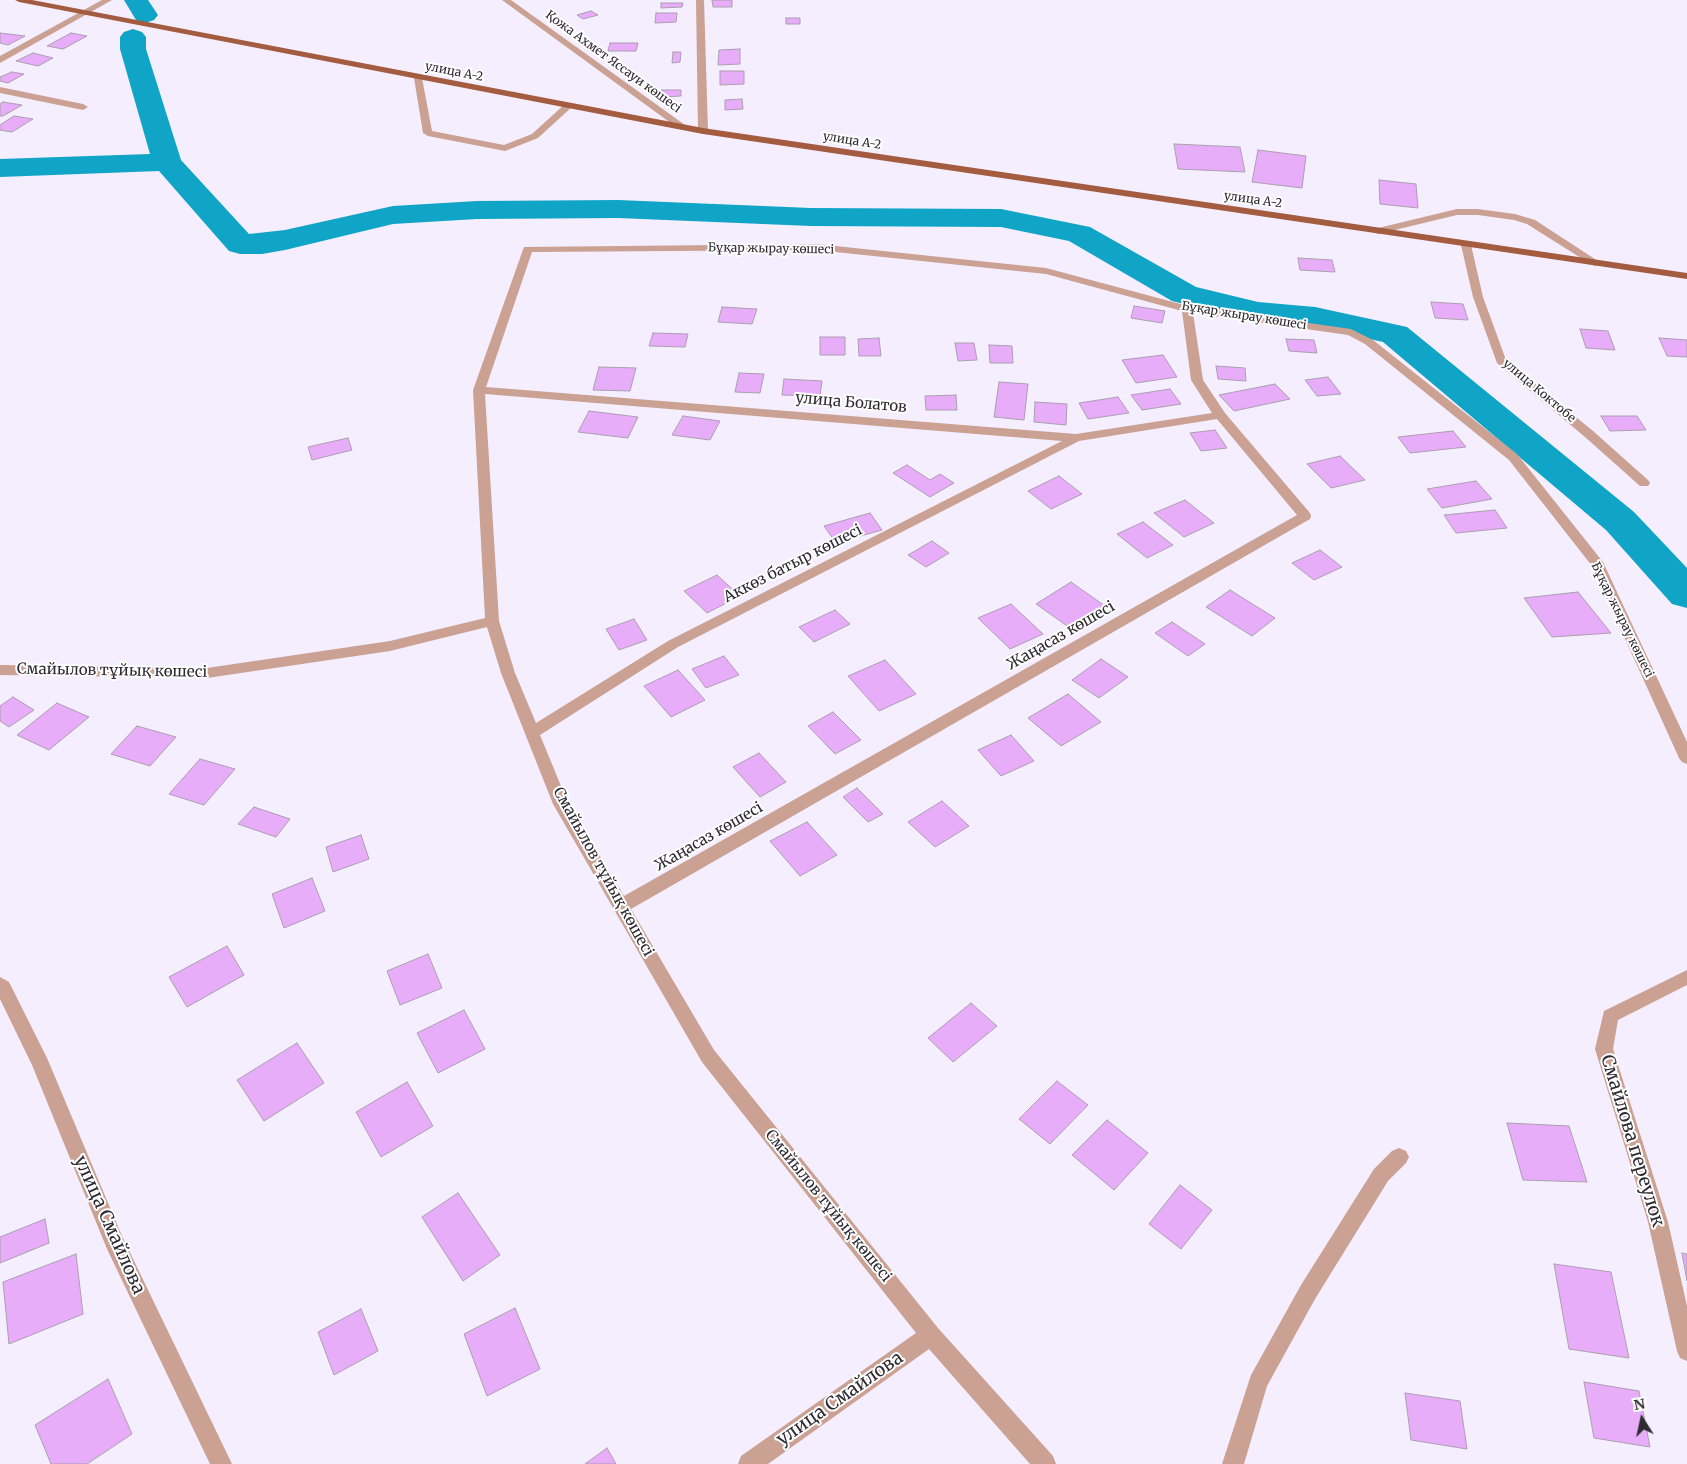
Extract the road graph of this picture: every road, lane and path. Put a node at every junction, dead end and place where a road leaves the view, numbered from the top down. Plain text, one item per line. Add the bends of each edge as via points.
1 (18, 0) edge
2 (108, 0) edge
3 (700, 0) edge
4 (509, 1) edge
5 (83, 13) junction
6 (0, 60) edge
7 (418, 78) junction
8 (0, 90) edge
9 (568, 106) junction
10 (83, 107) dead end
11 (682, 127) junction
12 (703, 131) junction
13 (1378, 231) junction
14 (1466, 245) junction
15 (1596, 262) junction
16 (1687, 276) edge
17 (1188, 309) junction
18 (479, 390) junction
19 (1220, 415) junction
20 (1076, 438) junction
21 (1644, 484) dead end
22 (492, 621) junction
23 (0, 670) edge
24 (533, 732) junction
25 (1687, 758) edge
26 (621, 906) junction
27 (1687, 977) edge
28 (0, 984) edge
29 (1398, 1157) dead end
30 (931, 1335) junction
31 (1687, 1351) edge
32 (221, 1464) edge
33 (749, 1464) edge
34 (1045, 1464) edge
35 (1233, 1464) edge

1 - 5 main road, улица А-2
2 - 5 street
3 - 12 street
4 - 11 street, Қожа Ахмет Яссауи көшесі
5 - 6 street
5 - 7 main road, улица А-2
7 - 9 main road, улица А-2
7 - 9 street via 428,133 505,148 535,136
8 - 10 street
9 - 11 main road, улица А-2
11 - 12 main road, улица А-2
12 - 13 main road, улица А-2
13 - 14 main road, улица А-2
13 - 15 street via 1457,212 1515,217 1531,222
14 - 15 main road, улица А-2
14 - 21 street, улица Коктобе via 1478,297 1501,361
15 - 16 main road, улица А-2
17 - 18 street, Бұқар жырау көшесі via 1046,271 816,247 528,249
17 - 19 street, Жаңасаз көшесі via 1197,380
17 - 25 street, Бұқар жырау көшесі via 1351,332 1369,342 1513,457 1598,565
18 - 20 street, улица Болатов
18 - 22 street
19 - 20 street, улица Болатов
19 - 26 street, Жаңасаз көшесі via 1305,516
20 - 24 street, Аккөз батыр көшесі via 673,644
22 - 23 street, Смайылов тұйық көшесі via 390,646 207,673
22 - 24 street, Смайылов тұйық көшесі via 508,673
24 - 26 street, Смайылов тұйық көшесі via 561,804
26 - 30 street, Смайылов тұйық көшесі via 708,1056
27 - 31 street, Смайлова переулок via 1610,1016 1604,1049 1658,1222
28 - 32 street, улица Смайлова via 40,1064 114,1242
29 - 35 street via 1381,1175 1308,1292 1258,1382
30 - 33 street, улица Смайлова
30 - 34 street, Смайылов тұйық көшесі

